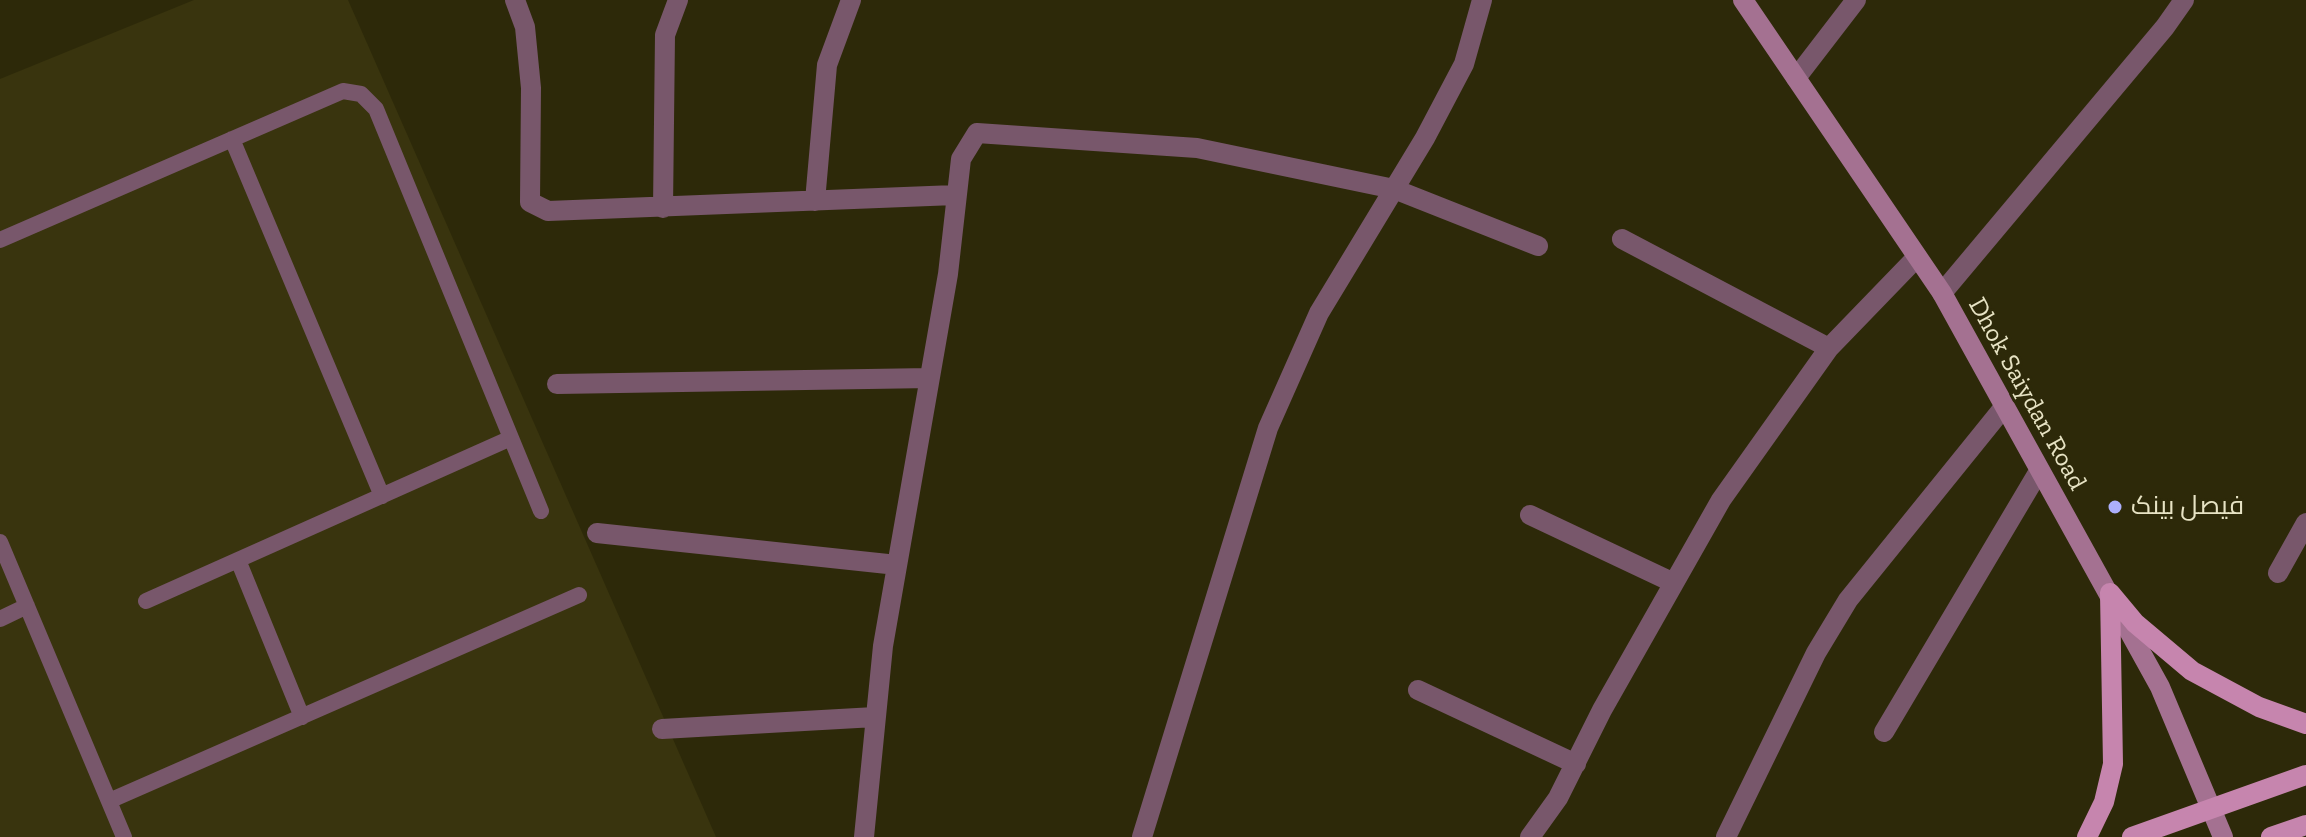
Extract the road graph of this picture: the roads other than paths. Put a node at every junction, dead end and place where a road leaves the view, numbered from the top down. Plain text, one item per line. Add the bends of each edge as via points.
1 (515, 0) edge
2 (678, 0) edge
3 (851, 0) edge
4 (1482, 0) edge
5 (1743, 0) edge
6 (1856, 0) edge
7 (2184, 0) edge
8 (1796, 78) junction
9 (232, 139) junction
10 (1394, 189) junction
11 (955, 195) junction
12 (815, 201) junction
13 (663, 208) junction
14 (1622, 239) dead end
15 (0, 240) edge
16 (1538, 246) dead end
17 (1917, 257) junction
18 (1942, 293) junction
19 (1829, 348) junction
20 (930, 378) junction
21 (557, 384) dead end
22 (2004, 407) junction
23 (511, 438) junction
24 (2039, 471) junction
25 (382, 496) junction
26 (541, 511) dead end
27 (1530, 515) dead end
28 (2306, 523) edge
29 (597, 533) dead end
30 (0, 542) edge
31 (238, 560) junction
32 (897, 565) junction
33 (2278, 573) dead end
34 (1674, 583) junction
35 (2110, 593) junction
36 (579, 595) dead end
37 (146, 601) dead end
38 (27, 606) junction
39 (0, 619) edge
40 (1418, 690) dead end
41 (302, 717) junction
42 (875, 717) junction
43 (2306, 724) edge
44 (662, 729) dead end
45 (1884, 732) dead end
46 (1576, 764) junction
47 (2306, 775) edge
48 (109, 801) junction
49 (2211, 809) junction
50 (2306, 825) edge
51 (124, 837) edge
52 (864, 837) edge
53 (1142, 837) edge
54 (1530, 837) edge
55 (1726, 837) edge
56 (2087, 837) edge
57 (2132, 837) edge
58 (2223, 837) edge
59 (2271, 837) edge

1 - 13 street via 525,27 531,88 530,202 548,211
2 - 13 street via 665,35
3 - 12 street via 827,65
4 - 10 street via 1464,64
5 - 8 main road, Dhok Saiydan Road
6 - 8 street
7 - 18 street
8 - 17 main road, Dhok Saiydan Road
9 - 15 lane
9 - 23 lane via 343,91 361,94 376,109
9 - 25 lane
10 - 11 street via 1197,148 977,133 961,159
10 - 16 street
10 - 53 street via 1319,313 1268,428
11 - 12 street
11 - 20 street
12 - 13 street
14 - 19 street
17 - 18 main road, Dhok Saiydan Road
17 - 19 street
18 - 22 main road, Dhok Saiydan Road
19 - 34 street via 1721,500
20 - 21 street
20 - 32 street
22 - 24 main road, Dhok Saiydan Road
22 - 55 street via 1848,600 1816,653
23 - 25 lane
23 - 26 lane
24 - 35 main road, Dhok Saiydan Road
24 - 45 street
25 - 31 lane
27 - 34 street
28 - 33 street
29 - 32 street
30 - 38 lane
31 - 37 lane
31 - 41 lane
32 - 42 street
34 - 46 street
35 - 43 main road via 2135,623 2192,671 2259,707
35 - 49 main road, Dhok Saiydan Road via 2160,687
35 - 56 main road via 2113,764 2104,802
36 - 41 lane
38 - 39 lane
38 - 48 lane
40 - 46 street
41 - 48 lane
42 - 44 street
42 - 52 street
46 - 54 street
47 - 49 main road
48 - 51 lane
49 - 57 main road
49 - 58 main road, Dhok Saiydan Road
50 - 59 main road

